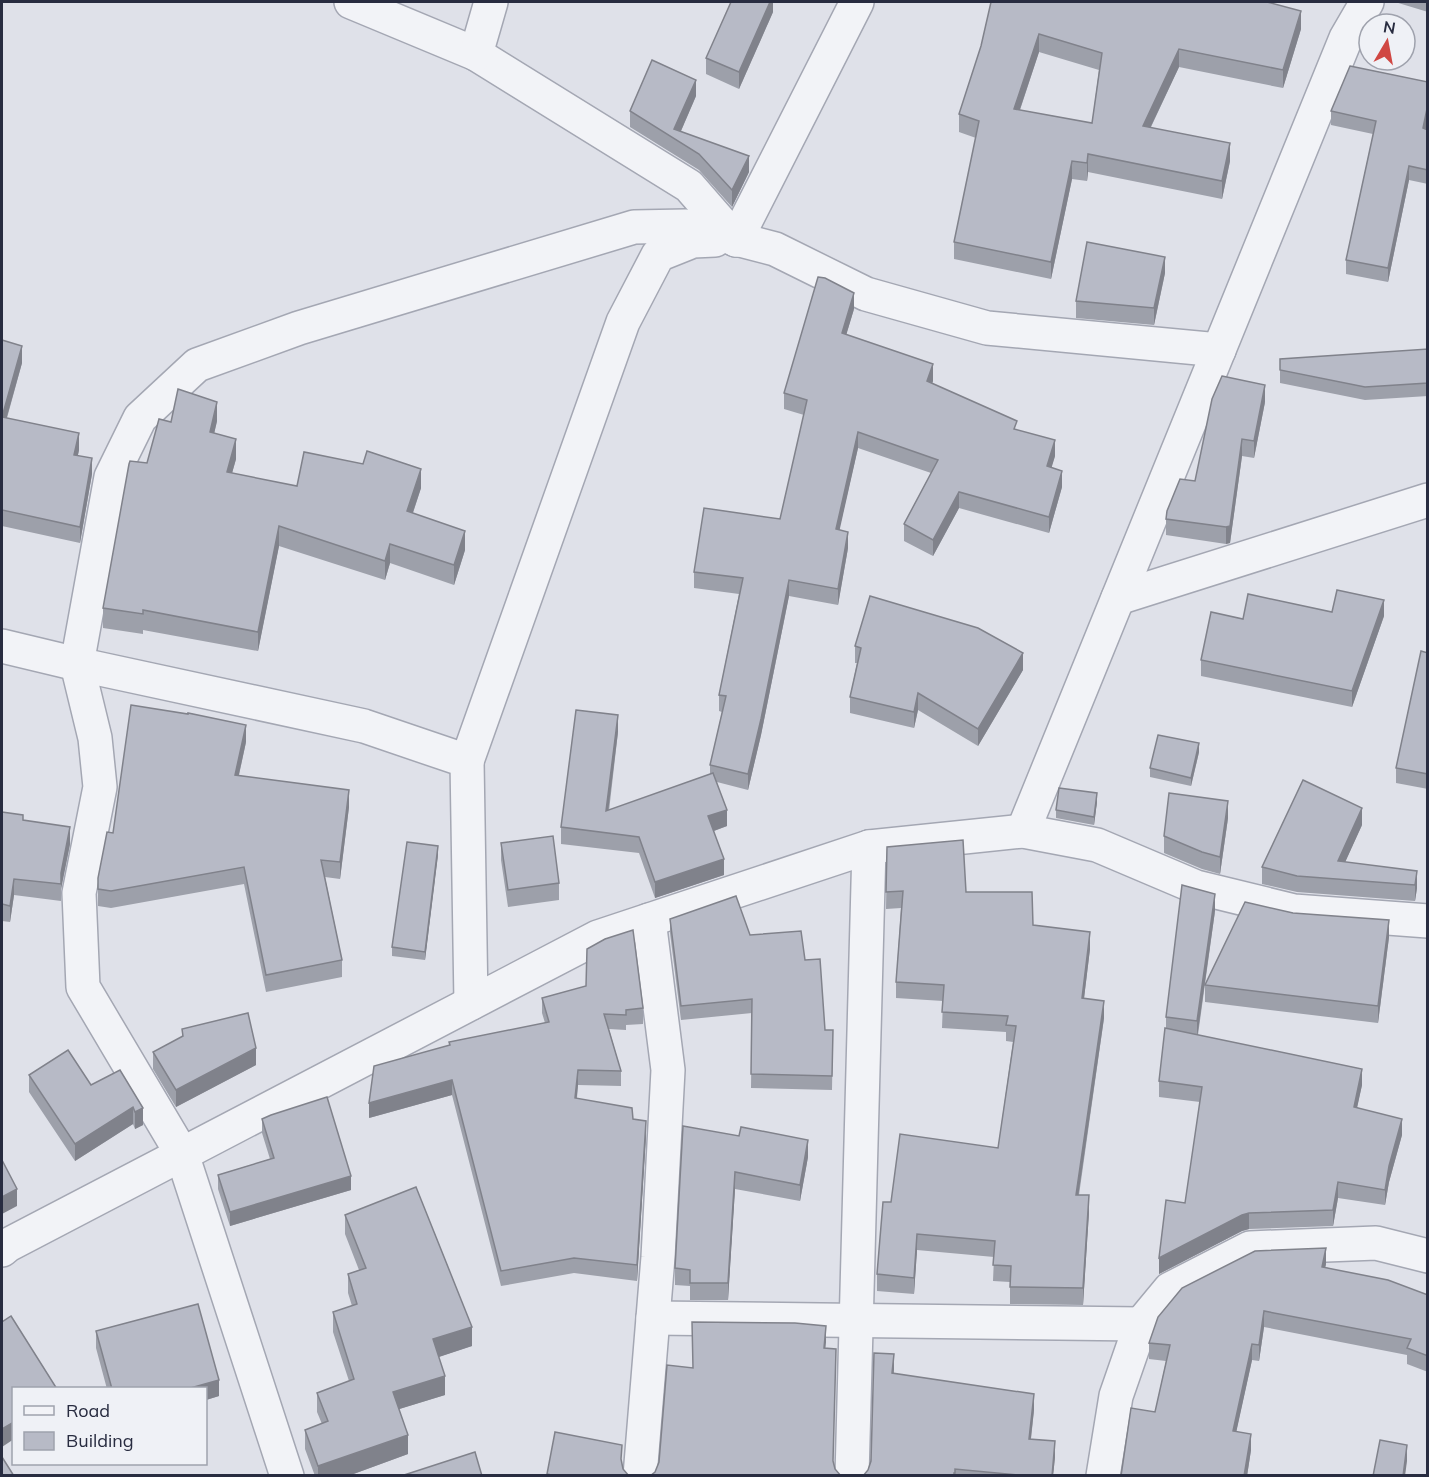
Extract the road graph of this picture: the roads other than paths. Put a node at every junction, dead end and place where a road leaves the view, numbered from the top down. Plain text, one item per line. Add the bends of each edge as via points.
1 (351, 2) edge
2 (491, 2) edge
3 (857, 2) edge
4 (1366, 2) edge
5 (476, 54) junction
6 (736, 240) junction
7 (1219, 350) junction
8 (1428, 500) edge
9 (1118, 598) junction
10 (2, 646) edge
11 (77, 664) junction
12 (467, 761) junction
13 (1023, 831) junction
14 (869, 848) junction
15 (649, 920) junction
16 (1428, 921) edge
17 (471, 1003) junction
18 (182, 1154) junction
19 (2, 1250) edge
20 (1428, 1256) edge
21 (653, 1318) junction
22 (856, 1320) junction
23 (1141, 1324) junction
24 (287, 1476) edge
25 (640, 1476) edge
26 (852, 1476) edge
27 (1103, 1476) edge

1 - 5 street
2 - 5 street
3 - 6 street
4 - 7 street via 1346,38
5 - 6 street via 689,186
6 - 7 street via 775,249 866,294 987,328
6 - 11 street via 686,226 634,227 299,327 197,364 140,418 111,477
6 - 12 street via 693,241 658,255 652,264 623,322
7 - 9 street
8 - 9 street
9 - 13 street
10 - 11 street
11 - 12 street via 364,726
11 - 18 street via 95,738 100,787 79,893 83,987
12 - 17 street
13 - 14 street
13 - 16 street via 1097,845 1196,887 1294,911
14 - 15 street
14 - 22 street
15 - 17 street via 598,937
15 - 21 street via 668,1070
17 - 18 street
18 - 19 street
18 - 24 street
20 - 23 street via 1376,1243 1250,1248 1170,1289
21 - 22 street
21 - 25 street
22 - 23 street
22 - 26 street
23 - 27 street via 1116,1396

